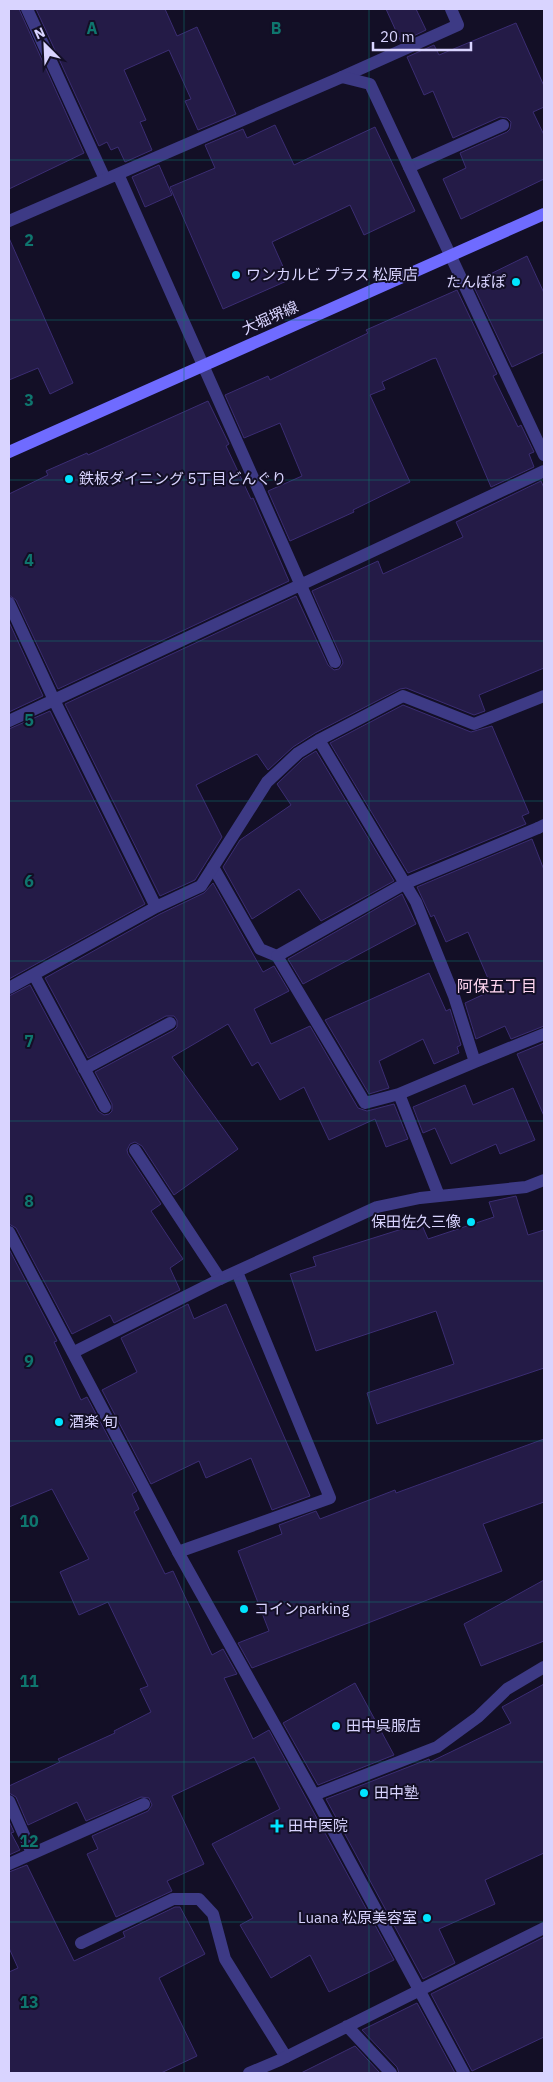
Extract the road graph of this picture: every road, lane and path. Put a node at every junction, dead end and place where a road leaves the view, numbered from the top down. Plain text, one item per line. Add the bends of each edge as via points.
1 (27, 9) edge
2 (451, 9) edge
3 (342, 76) junction
4 (503, 125) dead end
5 (409, 167) junction
6 (118, 174) junction
7 (104, 179) junction
8 (544, 214) edge
9 (9, 220) edge
10 (452, 255) junction
11 (203, 366) junction
12 (9, 452) edge
13 (544, 455) edge
14 (544, 471) edge
15 (300, 585) junction
16 (9, 603) edge
17 (335, 662) dead end
18 (544, 696) edge
19 (54, 700) junction
20 (9, 722) edge
21 (320, 740) junction
22 (541, 827) edge
23 (213, 866) junction
24 (404, 884) junction
25 (156, 906) junction
26 (277, 956) junction
27 (34, 975) junction
28 (9, 988) edge
29 (170, 1023) dead end
30 (544, 1034) edge
31 (475, 1062) junction
32 (84, 1069) junction
33 (399, 1094) junction
34 (104, 1107) dead end
35 (135, 1150) dead end
36 (544, 1180) edge
37 (439, 1196) junction
38 (9, 1232) edge
39 (237, 1272) junction
40 (220, 1280) junction
41 (74, 1352) junction
42 (178, 1552) junction
43 (544, 1667) edge
44 (314, 1796) junction
45 (9, 1801) edge
46 (144, 1804) dead end
47 (32, 1853) junction
48 (9, 1864) edge
49 (544, 1928) edge
50 (81, 1943) dead end
51 (418, 1989) junction
52 (347, 2026) junction
53 (286, 2057) junction
54 (257, 2072) edge
55 (391, 2073) edge
56 (464, 2073) edge

1 - 7 street
2 - 3 street via 458,25
3 - 5 street via 370,84
3 - 6 street
4 - 5 street
5 - 10 street
6 - 7 street
6 - 11 street
7 - 9 street
8 - 10 main road, 大堀堺線
10 - 11 main road, 大堀堺線
10 - 13 street
11 - 12 main road, 大堀堺線
11 - 15 street
14 - 15 street
15 - 17 street
15 - 19 street
16 - 19 street
18 - 21 street via 474,724 403,696
19 - 20 street
19 - 25 street
21 - 23 street via 298,753 266,782
21 - 24 street
22 - 24 street
23 - 25 street via 201,886
23 - 26 street via 260,948
24 - 26 street
24 - 31 street via 416,902 454,996
25 - 27 street
26 - 33 street via 365,1103
27 - 28 street
27 - 32 street
29 - 32 street
30 - 31 street
31 - 33 street
32 - 34 street
33 - 37 street
35 - 40 street
36 - 37 street via 526,1187
37 - 39 street via 377,1207
38 - 41 street
39 - 40 street
39 - 42 street via 330,1498
40 - 41 street
41 - 42 street
42 - 44 street
43 - 44 street via 507,1689 478,1717 437,1747
44 - 51 street
45 - 47 street
46 - 47 street
47 - 48 street
49 - 51 street
50 - 53 street via 173,1900 199,1898 214,1914 225,1958
51 - 52 street
51 - 56 street
52 - 53 street
52 - 55 street
53 - 54 street

